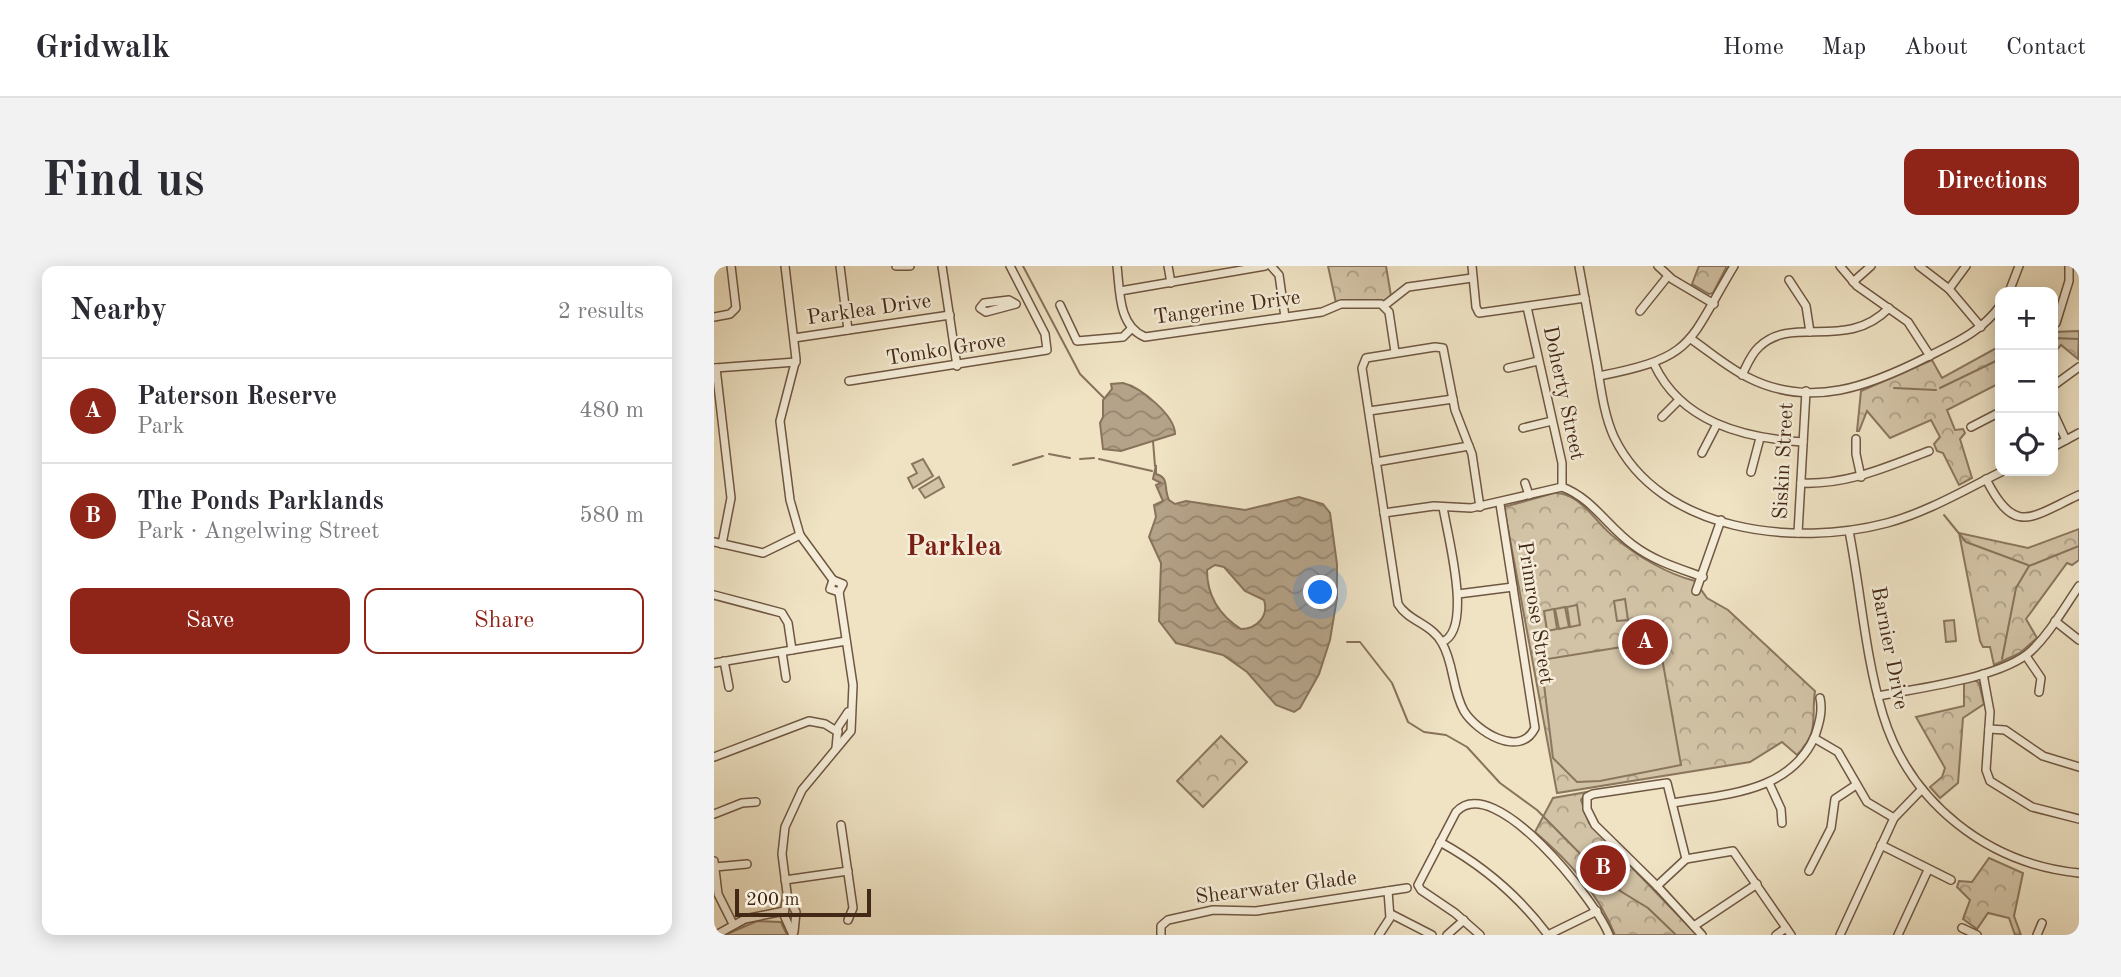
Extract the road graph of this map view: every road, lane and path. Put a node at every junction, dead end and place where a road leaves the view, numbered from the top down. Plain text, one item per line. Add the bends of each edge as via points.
1 (731, 266) edge
2 (785, 266) edge
3 (840, 266) edge
4 (896, 266) edge
5 (909, 266) edge
6 (942, 266) edge
7 (1010, 266) edge
8 (1117, 266) edge
9 (1168, 266) edge
10 (1221, 266) edge
11 (1265, 266) edge
12 (1271, 266) edge
13 (1472, 266) edge
14 (1580, 266) edge
15 (1658, 266) edge
16 (1734, 266) edge
17 (1840, 266) edge
18 (1871, 266) edge
19 (1919, 266) edge
20 (1966, 266) edge
21 (2019, 266) edge
22 (2069, 266) edge
23 (1222, 275) junction
24 (1668, 276) junction
25 (1472, 278) junction
26 (1789, 280) dead end
27 (1853, 282) junction
28 (1171, 283) junction
29 (2011, 287) edge
30 (1949, 289) junction
31 (1120, 291) junction
32 (1585, 298) junction
33 (1385, 304) junction
34 (1714, 304) junction
35 (1060, 305) dead end
36 (1527, 307) junction
37 (1889, 308) junction
38 (1640, 311) dead end
39 (1995, 312) edge
40 (950, 315) junction
41 (714, 317) edge
42 (1285, 317) junction
43 (2058, 317) edge
44 (1981, 327) junction
45 (1131, 329) junction
46 (848, 330) junction
47 (1810, 332) junction
48 (794, 338) junction
49 (1691, 339) junction
50 (1395, 352) junction
51 (1930, 356) junction
52 (1538, 361) junction
53 (796, 362) junction
54 (1654, 364) junction
55 (957, 366) junction
56 (2079, 367) edge
57 (715, 368) edge
58 (1508, 368) dead end
59 (1742, 374) junction
60 (1599, 376) junction
61 (849, 381) dead end
62 (2058, 382) edge
63 (1806, 391) junction
64 (1453, 399) junction
65 (1678, 401) junction
66 (1369, 411) junction
67 (1998, 413) edge
68 (2053, 413) edge
69 (1662, 417) dead end
70 (1552, 421) junction
71 (1717, 424) junction
72 (1971, 427) dead end
73 (1523, 428) dead end
74 (2079, 433) edge
75 (1760, 438) junction
76 (1856, 439) dead end
77 (2066, 440) junction
78 (1803, 442) junction
79 (2058, 444) edge
80 (1469, 446) junction
81 (1928, 450) dead end
82 (1702, 453) dead end
83 (1376, 462) junction
84 (1751, 472) dead end
85 (1995, 475) edge
86 (1861, 477) junction
87 (1986, 479) junction
88 (1525, 483) dead end
89 (1801, 483) junction
90 (1562, 486) junction
91 (1529, 495) junction
92 (2079, 495) edge
93 (1500, 503) junction
94 (1443, 507) junction
95 (1480, 507) junction
96 (1384, 513) junction
97 (1721, 520) junction
98 (1849, 531) junction
99 (1798, 533) junction
100 (800, 536) junction
101 (718, 543) edge
102 (1703, 577) junction
103 (2079, 586) edge
104 (1513, 587) junction
105 (1696, 591) dead end
106 (1458, 594) junction
107 (714, 595) edge
108 (2055, 621) junction
109 (2079, 640) edge
110 (846, 641) junction
111 (1442, 642) junction
112 (792, 650) junction
113 (782, 652) junction
114 (2026, 656) junction
115 (724, 661) junction
116 (714, 663) edge
117 (1983, 674) junction
118 (786, 678) dead end
119 (729, 687) dead end
120 (2039, 692) dead end
121 (1878, 696) junction
122 (1820, 698) dead end
123 (852, 704) junction
124 (840, 728) junction
125 (1989, 729) junction
126 (850, 731) junction
127 (1814, 738) junction
128 (835, 752) junction
129 (714, 757) edge
130 (2079, 767) edge
131 (1769, 783) junction
132 (1856, 785) junction
133 (1922, 789) junction
134 (756, 802) dead end
135 (1672, 803) junction
136 (714, 814) edge
137 (1894, 818) junction
138 (2079, 819) edge
139 (1782, 823) dead end
140 (840, 829) dead end
141 (1440, 842) junction
142 (1881, 845) junction
143 (1686, 859) junction
144 (714, 862) edge
145 (747, 864) dead end
146 (715, 867) edge
147 (1928, 870) junction
148 (848, 871) junction
149 (1810, 871) dead end
150 (2079, 873) edge
151 (785, 880) junction
152 (1951, 880) dead end
153 (1757, 884) junction
154 (1657, 886) junction
155 (1407, 888) dead end
156 (1388, 891) junction
157 (1597, 911) junction
158 (789, 914) junction
159 (1391, 914) junction
160 (848, 920) dead end
161 (1464, 920) junction
162 (2042, 923) dead end
163 (733, 924) junction
164 (1694, 926) junction
165 (1962, 928) dead end
166 (1789, 932) edge
167 (716, 935) edge
168 (793, 935) edge
169 (1161, 935) edge
170 (1380, 935) edge
171 (1432, 935) edge
172 (1447, 935) edge
173 (1480, 935) edge
174 (1548, 935) edge
175 (1609, 935) edge
176 (1702, 935) edge
177 (1776, 935) edge
178 (1840, 935) edge
179 (1898, 935) edge
180 (1978, 935) edge
181 (2037, 935) edge

1 - 41 street via 736,308
2 - 48 street
3 - 46 street
4 - 5 street
6 - 40 street
7 - 55 street, Tomko Grove via 1020,301 1045,334 1048,349
8 - 31 street, Tangerine Drive
9 - 28 street
10 - 23 street
11 - 23 street
12 - 42 street via 1279,275
13 - 25 street
14 - 32 street
15 - 24 street
16 - 34 street
17 - 27 street
18 - 27 street
19 - 30 street
20 - 30 street
21 - 29 street
22 - 43 street
23 - 28 street
24 - 34 street
24 - 38 street
25 - 33 street via 1408,288
25 - 36 street via 1476,310
26 - 47 street via 1806,306
27 - 37 street
28 - 31 street
30 - 44 street
31 - 45 street, Tangerine Drive
32 - 36 street
32 - 60 street
33 - 42 street, Tangerine Drive via 1341,304
33 - 50 street
34 - 49 street
35 - 45 street via 1077,341 1123,337
36 - 52 street, Doherty Street
37 - 47 street via 1854,330
37 - 51 street via 1912,327
39 - 44 street
40 - 46 street, Parklea Drive
40 - 55 street
42 - 45 street, Tangerine Drive via 1153,337
44 - 51 street
46 - 48 street, Parklea Drive
47 - 59 street via 1785,333 1765,342
48 - 53 street
49 - 54 street
49 - 59 street
50 - 64 street via 1443,348
50 - 66 street via 1363,360
51 - 63 street via 1870,384 1839,391
52 - 58 street
52 - 70 street, Doherty Street
53 - 57 street
53 - 100 street via 780,421 791,510
54 - 60 street
54 - 65 street
55 - 61 street, Tomko Grove
56 - 62 street
57 - 101 street via 731,498
59 - 63 street via 1773,387
60 - 97 street via 1610,426 1636,470 1665,495
63 - 78 street, Siskin Street
64 - 66 street
64 - 80 street
65 - 69 street
65 - 71 street
66 - 83 street
67 - 72 street
68 - 77 street
70 - 73 street
70 - 90 street, Doherty Street
71 - 75 street
71 - 82 street
74 - 77 street
75 - 78 street
75 - 84 street
76 - 86 street
77 - 79 street
78 - 89 street, Siskin Street
80 - 83 street
80 - 95 street
81 - 86 street
83 - 96 street
85 - 87 street
86 - 89 street
87 - 92 street via 1998,505 2018,517 2033,516
87 - 98 street via 1905,518
88 - 91 street
89 - 99 street, Siskin Street
90 - 91 street
90 - 102 street via 1584,499 1641,550
91 - 93 street
93 - 95 street
93 - 104 street, Primrose Street
94 - 95 street
94 - 96 street
94 - 106 street
96 - 111 street via 1398,604
97 - 99 street
97 - 102 street
98 - 99 street
98 - 121 street, Barnier Drive
100 - 101 street via 763,553
100 - 110 street via 833,580 843,584 839,592
102 - 105 street
103 - 108 street
104 - 106 street
104 - 111 street, Primrose Street via 1535,728 1527,738 1503,741 1467,714
106 - 111 street via 1457,623
107 - 112 street via 782,613
108 - 109 street
108 - 114 street
110 - 112 street
110 - 123 street
112 - 113 street
113 - 115 street
113 - 118 street
114 - 117 street
114 - 120 street via 2041,678
115 - 116 street
115 - 119 street
117 - 121 street
117 - 125 street
121 - 133 street, Barnier Drive via 1898,752
122 - 127 street
123 - 124 street
123 - 126 street
124 - 126 street
124 - 126 street
124 - 128 street
124 - 129 street via 807,722
125 - 130 street via 2006,730 2040,755
125 - 138 street via 1986,774 1994,786 2032,807
126 - 128 street
127 - 131 street via 1795,765
127 - 132 street via 1838,752
128 - 151 street via 802,790 788,817 782,846
131 - 135 street
131 - 139 street
132 - 137 street via 1867,802
132 - 149 street via 1835,799 1831,828
133 - 137 street
133 - 150 street, Barnier Drive via 1956,824 1988,845 2030,863
134 - 136 street
135 - 143 street
135 - 154 street via 1665,782 1587,797 1595,825
137 - 142 street
140 - 148 street
141 - 157 street via 1458,809 1468,803 1484,804 1547,850
141 - 161 street via 1418,886
141 - 174 street via 1504,885
142 - 147 street
142 - 178 street
143 - 153 street via 1732,851
143 - 154 street
144 - 146 street
145 - 146 street
146 - 163 street via 718,894
147 - 152 street
147 - 179 street
148 - 151 street
148 - 160 street via 853,908
151 - 158 street
153 - 164 street
153 - 166 street
154 - 164 street
155 - 156 street, Shearwater Glade
156 - 159 street
156 - 169 street, Shearwater Glade via 1256,911 1210,911 1166,921
157 - 174 street
157 - 175 street
158 - 163 street
158 - 168 street
159 - 170 street
159 - 171 street
161 - 172 street
161 - 173 street
162 - 181 street
163 - 167 street
164 - 176 street
165 - 180 street
166 - 177 street

